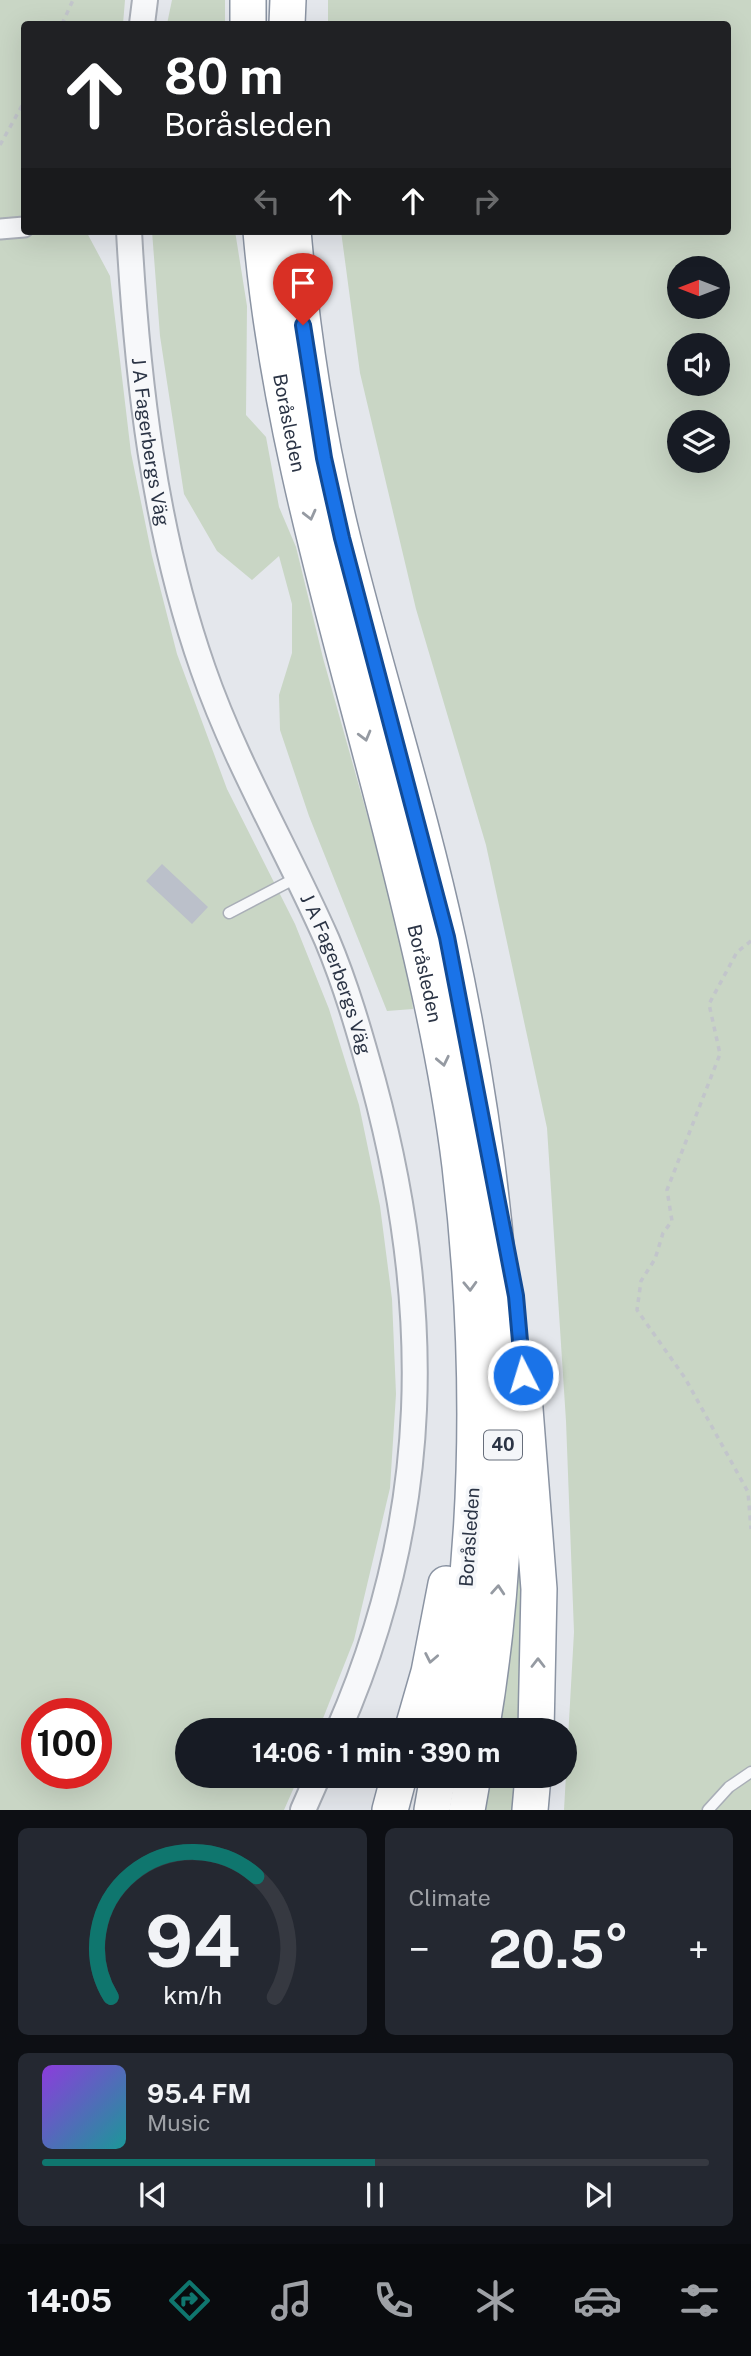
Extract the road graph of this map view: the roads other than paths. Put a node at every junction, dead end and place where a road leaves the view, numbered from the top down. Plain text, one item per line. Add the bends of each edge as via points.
1 (145, 0) edge
2 (248, 0) edge
3 (288, 0) edge
4 (142, 21) edge
5 (248, 21) edge
6 (287, 21) edge
7 (21, 227) edge
8 (0, 229) edge
9 (129, 235) edge
10 (262, 235) edge
11 (293, 235) edge
12 (297, 878) junction
13 (229, 913) dead end
14 (488, 1159) junction
15 (475, 1415) junction
16 (343, 1718) edge
17 (416, 1718) edge
18 (449, 1718) edge
19 (483, 1718) edge
20 (536, 1718) edge
21 (751, 1772) edge
22 (313, 1788) edge
23 (396, 1788) edge
24 (437, 1788) edge
25 (471, 1788) edge
26 (532, 1788) edge
27 (303, 1810) edge
28 (390, 1810) edge
29 (432, 1810) edge
30 (467, 1810) edge
31 (530, 1810) edge
32 (708, 1810) edge

1 - 4 street
2 - 5 highway
3 - 6 highway
7 - 8 street
9 - 12 street, J A Fagerbergs Väg via 150,446 173,568 203,669 241,764
10 -> 15 highway, Boråsleden / 40 via 298,468 396,851 447,1083 470,1262
11 - 14 highway, Boråsleden / 40 via 324,458 447,937
12 - 13 lane
12 - 16 street, J A Fagerbergs Väg via 337,967 359,1031 389,1141 411,1269 416,1363 404,1522 381,1620
19 -> 14 highway, Boråsleden / 40 via 498,1594 503,1464 500,1289
20 -> 14 highway via 539,1590 532,1481 516,1296
15 -> 17 highway via 429,1672
15 - 18 highway, Boråsleden / 40 via 466,1594
21 - 32 lane
22 - 27 street
23 - 28 highway
24 - 29 highway
25 - 30 highway
26 - 31 highway

